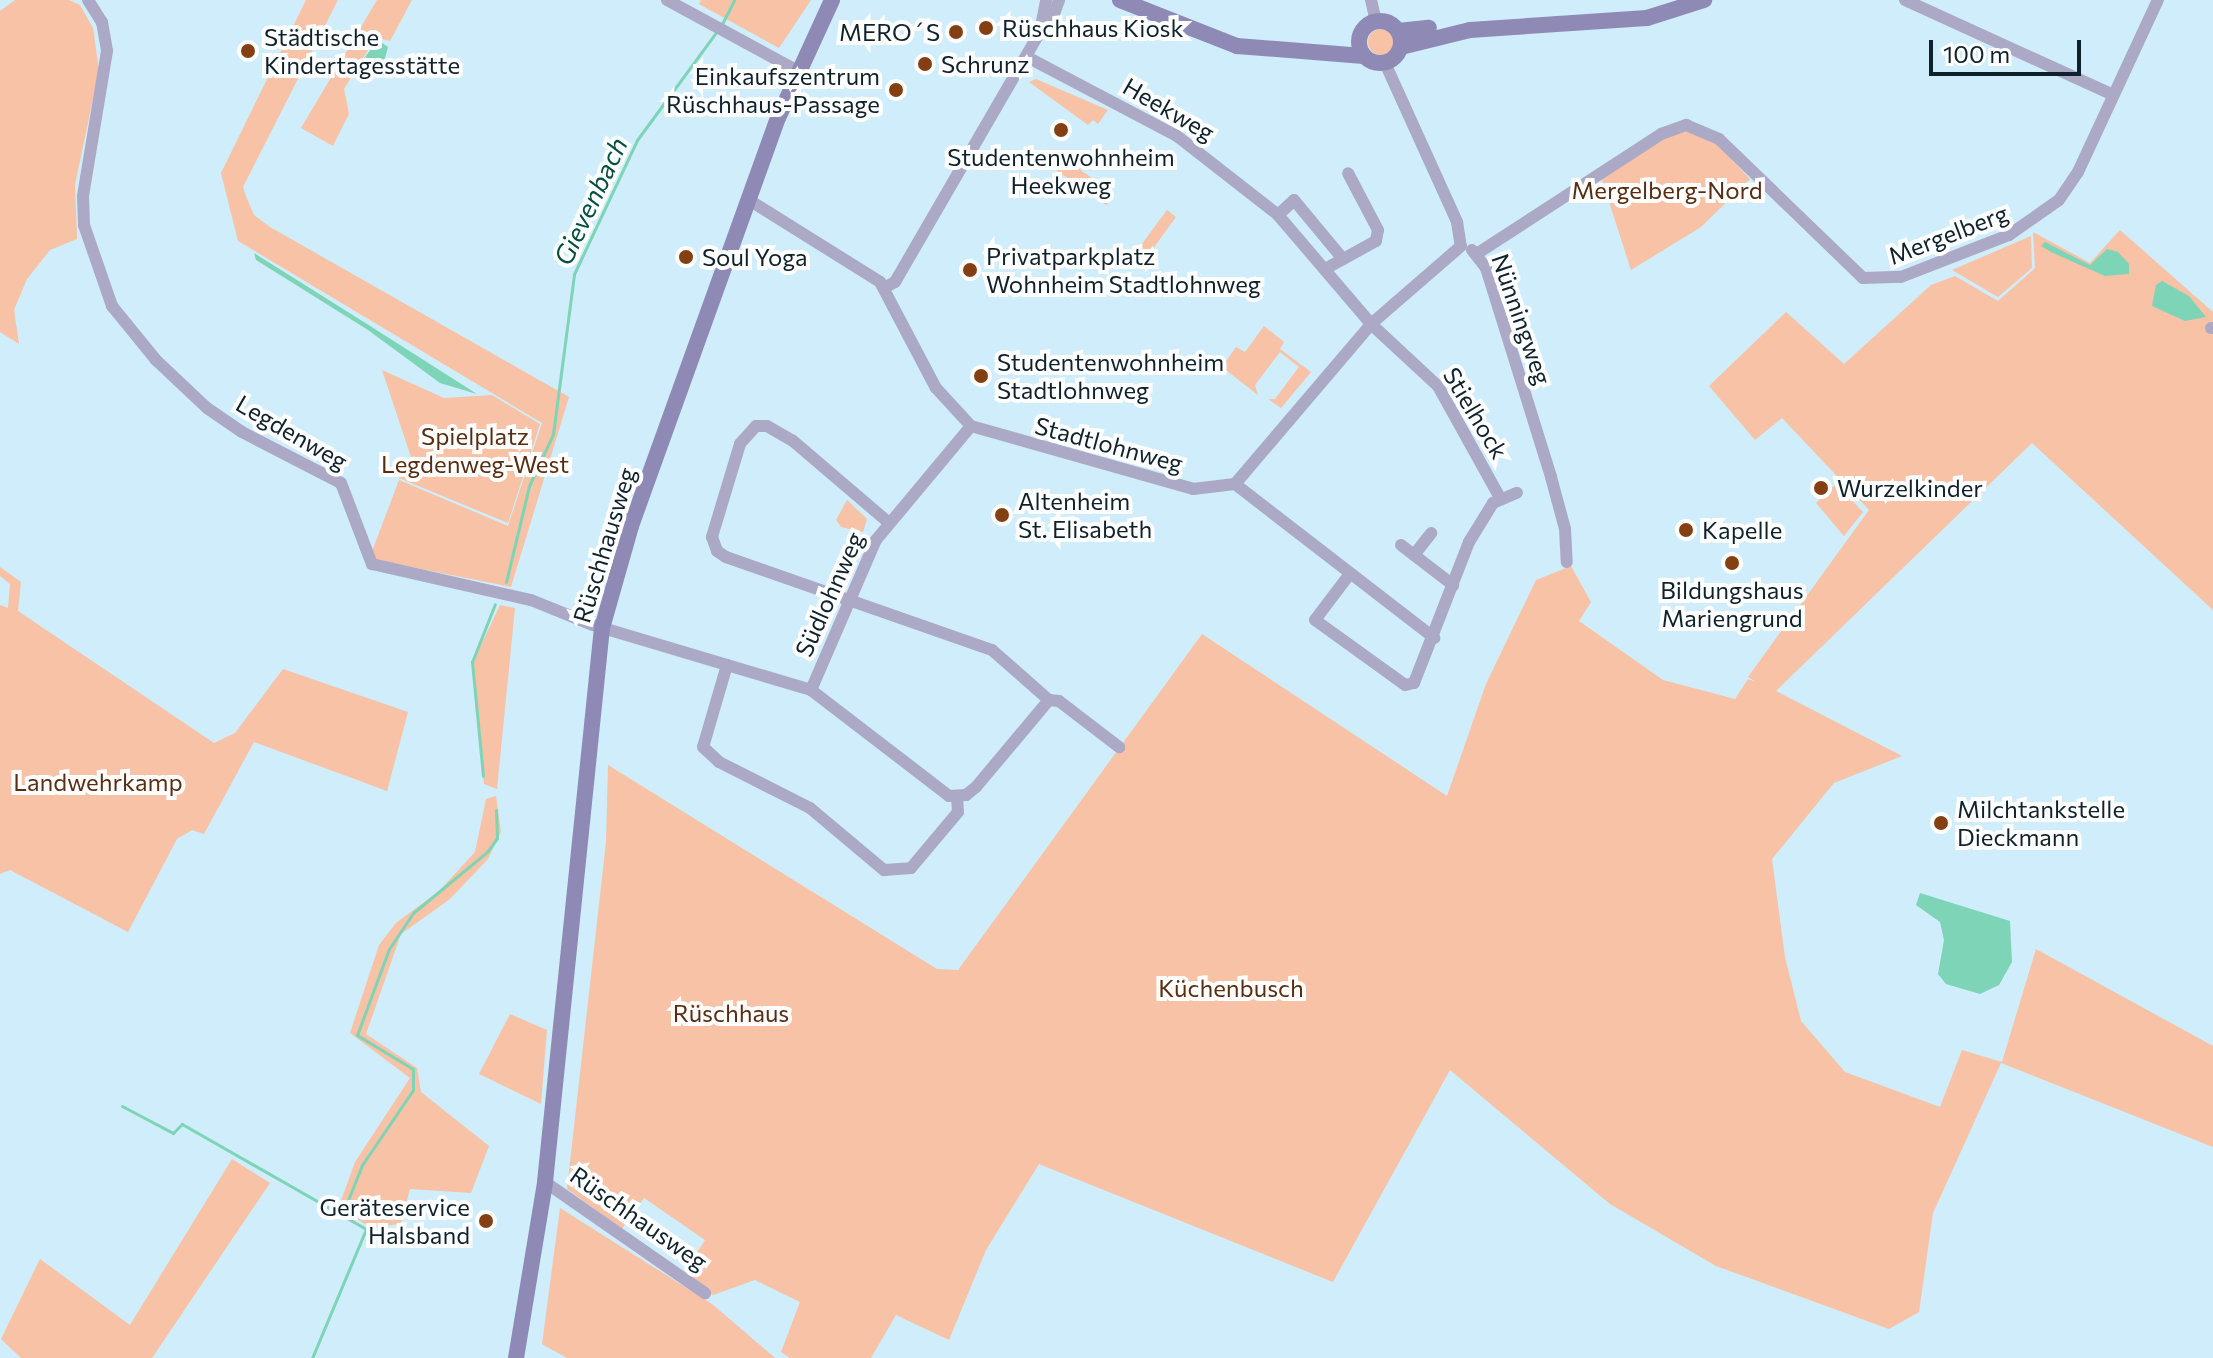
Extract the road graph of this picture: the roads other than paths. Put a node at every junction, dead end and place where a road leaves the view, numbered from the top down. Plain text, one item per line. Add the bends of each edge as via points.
1 (667, 0) edge
2 (832, 0) edge
3 (1046, 0) edge
4 (1059, 0) edge
5 (1120, 0) edge
6 (1371, 0) edge
7 (1680, 0) edge
8 (1704, 0) edge
9 (1905, 0) edge
10 (2158, 0) edge
11 (90, 2) edge
12 (1376, 22) junction
13 (1040, 32) junction
14 (1361, 35) junction
15 (1399, 39) junction
16 (1309, 52) junction
17 (1364, 56) junction
18 (1027, 57) junction
19 (1385, 63) junction
20 (798, 71) junction
21 (2113, 95) junction
22 (1348, 173) dead end
23 (749, 200) junction
24 (1278, 215) junction
25 (1461, 246) junction
26 (1478, 253) junction
27 (1343, 259) junction
28 (1325, 269) junction
29 (884, 288) junction
30 (1371, 324) junction
31 (971, 426) junction
32 (1235, 484) junction
33 (1517, 493) dead end
34 (1500, 498) junction
35 (888, 522) junction
36 (1431, 533) dead end
37 (1401, 545) dead end
38 (1414, 555) junction
39 (1567, 562) dead end
40 (1349, 575) junction
41 (1453, 585) junction
42 (848, 600) junction
43 (602, 628) junction
44 (1434, 638) junction
45 (727, 665) junction
46 (811, 690) junction
47 (1049, 700) junction
48 (1119, 747) dead end
49 (957, 797) junction
50 (545, 1182) junction
51 (705, 1293) dead end
52 (516, 1358) edge

1 - 20 street
2 - 20 main road, Rüschhausweg
3 - 13 street
4 - 13 street via 1050,25
5 - 16 main road via 1237,46
6 - 12 street
7 - 15 main road via 1634,10 1488,18
8 - 15 main road via 1647,18
9 - 21 street
10 - 21 street, Mergelberg
11 - 43 street, Legdenweg via 104,30 106,79 87,170 84,225 97,273 118,315 160,365 207,408 341,483 372,564 511,595
12 - 14 main road
12 - 15 main road
13 - 18 street
14 - 16 main road
14 - 17 main road
15 - 19 main road
16 - 17 main road
17 - 19 main road
18 - 24 street, Heekweg via 1177,136
18 - 29 street via 895,282
19 - 25 street, Nünningweg via 1457,222
20 - 23 main road, Rüschhausweg
21 - 26 street, Mergelberg via 2078,172 2043,214 2009,235 1885,282 1851,270 1719,139 1695,126 1661,134
22 - 27 street via 1378,230 1376,241
23 - 29 street
23 - 43 main road, Rüschhausweg via 631,526
24 - 27 street via 1294,200
24 - 28 street, Heekweg
25 - 26 street, Nünningweg
25 - 30 street
26 - 39 street, Nünningweg via 1551,477 1565,529
27 - 28 street
28 - 30 street, Heekweg
29 - 31 street via 936,388
30 - 32 street
30 - 34 street, Stielhock via 1438,386
31 - 32 street, Stadtlohnweg via 1193,489
31 - 35 street, Südlohnweg
32 - 40 street
33 - 34 street, Stielhock
34 - 41 street, Stielhock via 1481,523
35 - 42 street, Südlohnweg
35 - 42 street via 781,432 756,426 740,444 712,537 717,551
36 - 38 street
37 - 38 street
38 - 41 street
40 - 44 street
40 - 44 street, Stielhock via 1315,620 1405,685 1414,683
41 - 44 street, Stielhock
42 - 46 street, Südlohnweg
42 - 47 street via 992,650
43 - 45 street, Südlohnweg
43 - 50 main road, Rüschhausweg
45 - 46 street, Südlohnweg
45 - 49 street via 703,747 719,762 810,808 884,870 911,868 958,812
46 - 49 street via 941,793
47 - 48 street via 1059,701
47 - 49 street via 976,787
50 - 51 street, Rüschhausweg
50 - 52 main road, Rüschhausweg

